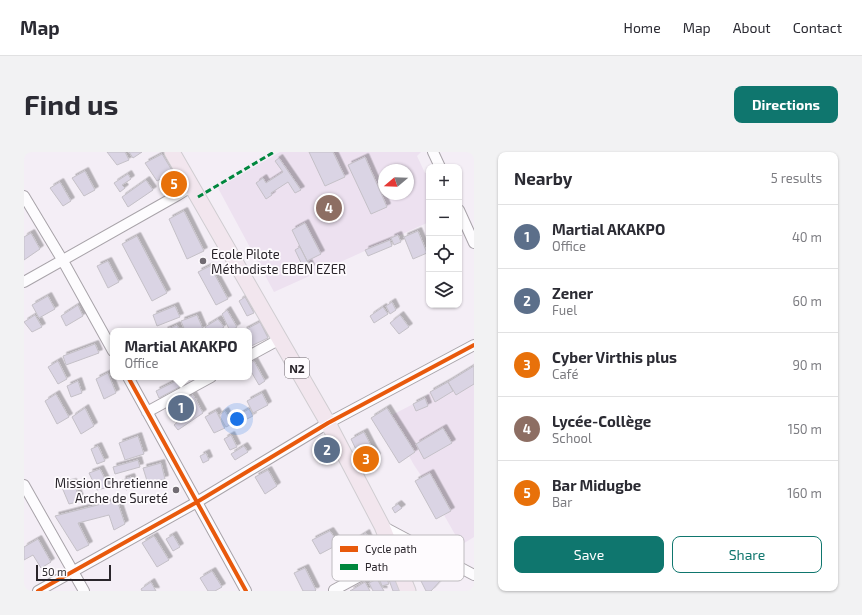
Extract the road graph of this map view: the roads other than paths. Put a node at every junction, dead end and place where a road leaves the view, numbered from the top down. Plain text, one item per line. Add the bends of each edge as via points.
1 (172, 152) edge
2 (433, 152) edge
3 (439, 164) edge
4 (192, 186) junction
5 (24, 196) edge
6 (462, 217) edge
7 (474, 243) edge
8 (63, 261) junction
9 (24, 282) edge
10 (280, 340) junction
11 (110, 345) edge
12 (474, 345) edge
13 (252, 354) edge
14 (130, 380) edge
15 (206, 380) edge
16 (147, 412) junction
17 (328, 423) junction
18 (24, 485) edge
19 (197, 502) junction
20 (382, 526) junction
21 (386, 535) edge
22 (399, 535) edge
23 (464, 570) edge
24 (73, 571) junction
25 (474, 575) edge
26 (351, 581) edge
27 (404, 581) edge
28 (334, 590) dead end
29 (38, 591) edge
30 (84, 591) edge
31 (246, 591) edge
32 (408, 591) edge

1 - 4 highway, N2
2 - 3 street
4 - 8 street
4 - 10 highway, N2
5 - 8 street
6 - 7 street
8 - 9 street
8 - 11 street
10 - 13 street
10 - 17 highway, N2
12 - 17 street
14 - 16 street
15 - 16 street
16 - 19 street
17 - 19 street
17 - 20 highway, N2
18 - 24 street
19 - 24 street
19 - 31 street
20 - 21 highway, N2
20 - 22 street
23 - 25 street
24 - 29 street
24 - 30 street
26 - 28 street
27 - 32 highway, N2

